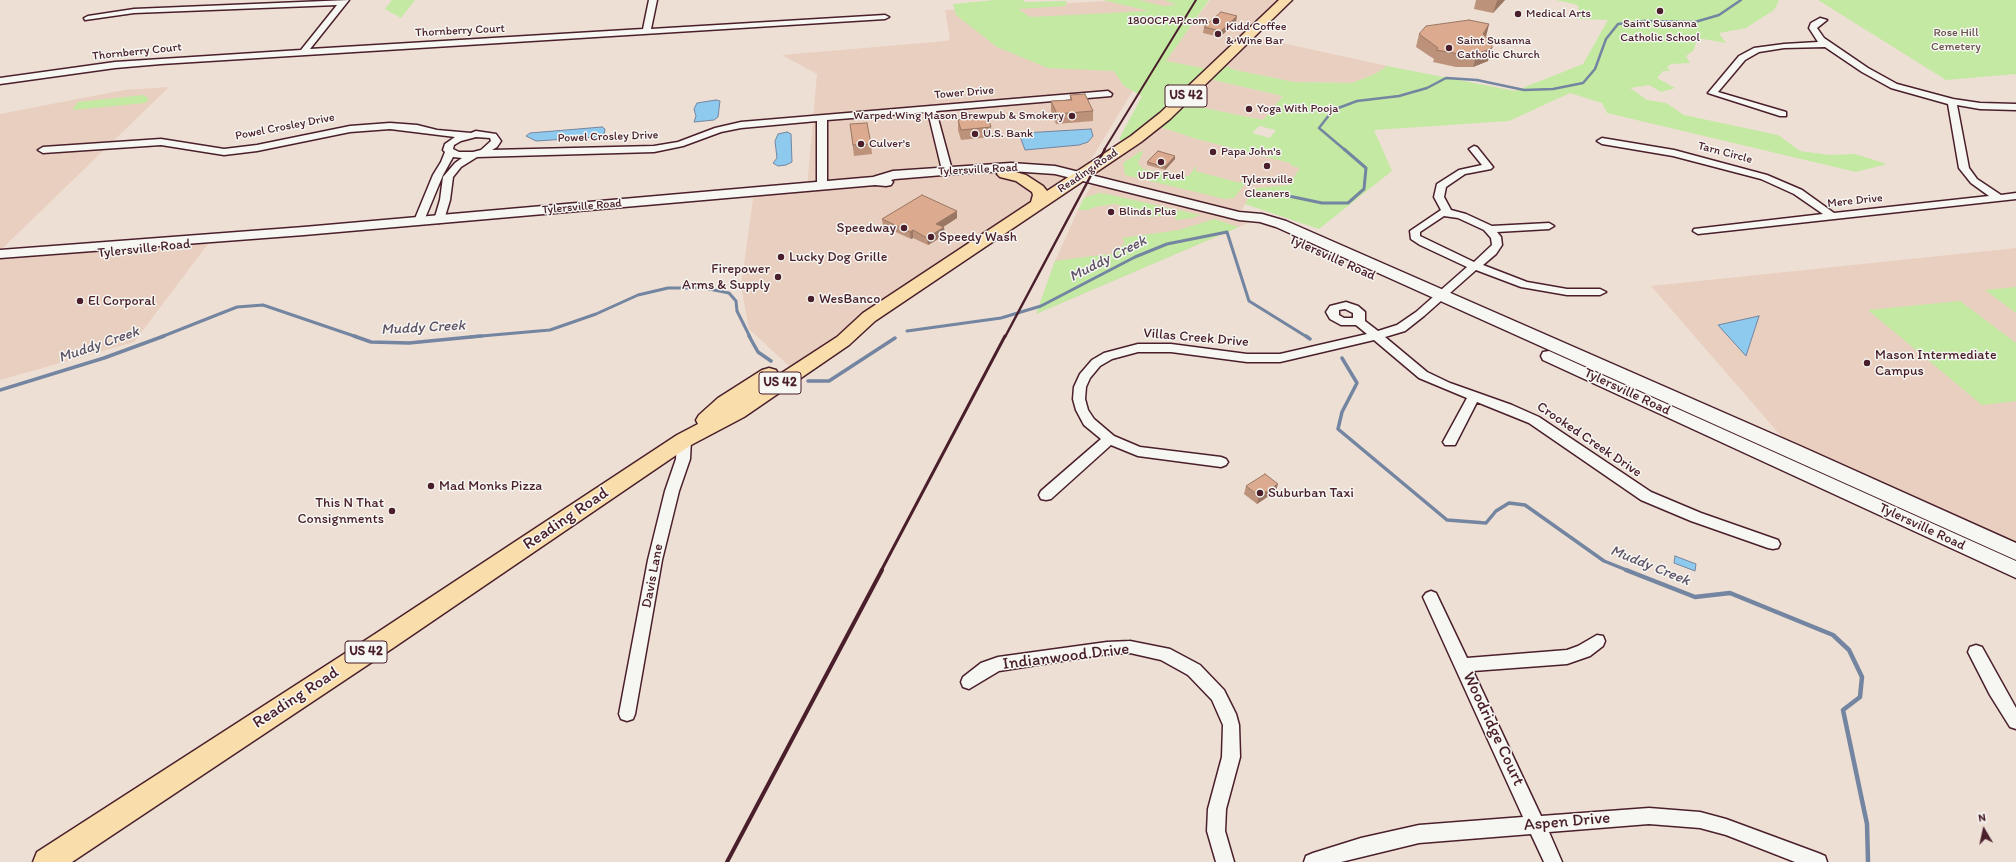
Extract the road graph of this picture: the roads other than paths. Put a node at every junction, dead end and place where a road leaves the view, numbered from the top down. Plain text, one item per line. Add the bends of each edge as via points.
1 (653, 0) edge
2 (1286, 0) edge
3 (344, 1) edge
4 (885, 17) dead end
5 (88, 18) dead end
6 (1823, 20) dead end
7 (646, 32) junction
8 (1827, 44) junction
9 (304, 52) junction
10 (38, 76) junction
11 (0, 81) edge
12 (0, 88) edge
13 (1108, 94) dead end
14 (1952, 102) junction
15 (2016, 107) edge
16 (931, 108) junction
17 (1783, 114) dead end
18 (818, 118) junction
19 (437, 133) junction
20 (469, 135) junction
21 (1602, 141) dead end
22 (496, 142) junction
23 (450, 148) junction
24 (1474, 149) dead end
25 (43, 150) dead end
26 (521, 152) junction
27 (475, 155) junction
28 (947, 170) junction
29 (1005, 174) junction
30 (1080, 176) junction
31 (875, 181) junction
32 (822, 186) junction
33 (2016, 196) edge
34 (1999, 198) junction
35 (1037, 206) junction
36 (1448, 213) junction
37 (1832, 216) junction
38 (439, 220) junction
39 (420, 221) junction
40 (1549, 226) dead end
41 (1490, 229) junction
42 (1698, 231) dead end
43 (288, 232) junction
44 (0, 254) edge
45 (0, 263) edge
46 (1475, 266) junction
47 (1600, 292) dead end
48 (1437, 299) junction
49 (1359, 322) dead end
50 (1376, 337) junction
51 (1474, 396) junction
52 (1109, 439) junction
53 (684, 440) junction
54 (1450, 442) dead end
55 (1221, 462) dead end
56 (1046, 495) dead end
57 (1773, 544) dead end
58 (2016, 552) edge
59 (2016, 570) edge
60 (1430, 597) dead end
61 (1597, 641) dead end
62 (1976, 652) dead end
63 (1464, 665) junction
64 (969, 682) dead end
65 (627, 714) dead end
66 (2016, 722) edge
67 (1536, 824) junction
68 (47, 862) edge
69 (1225, 862) edge
70 (1314, 862) edge
71 (1554, 862) edge
72 (1818, 862) edge

1 - 7 street
2 - 30 main road, Reading Road / US 42 via 1165,116 1136,139
3 - 5 street via 134,10
3 - 9 street
4 - 7 street, Thornberry Court
6 - 8 street via 1814,24 1813,28 1816,35
7 - 9 street, Thornberry Court
8 - 14 street via 1889,84
8 - 17 street via 1757,50 1742,58 1712,93
9 - 10 street, Thornberry Court via 141,62
10 - 11 street, Thornberry Court
10 - 12 street, Thornberry Court
13 - 16 street, Tower Drive
14 - 15 street
14 - 34 street via 1964,168 1974,182
16 - 18 street, Tower Drive
16 - 28 street
18 - 26 street, Powel Crosley Drive via 729,127 680,144 654,149
18 - 32 street
19 - 20 street, Powel Crosley Drive
19 - 23 street, Powel Crosley Drive via 448,140
19 - 25 street, Powel Crosley Drive via 404,126 350,128 257,148 224,152 161,142
20 - 22 street, Powel Crosley Drive via 488,134
20 - 23 street via 458,139
21 - 37 street, Tarn Circle via 1674,152 1764,177 1798,192
22 - 26 street, Powel Crosley Drive
22 - 27 street via 490,149
23 - 27 street, Powel Crosley Drive via 459,156
23 - 39 street
24 - 36 street via 1488,167 1462,172 1441,186 1439,196
26 - 27 street, Powel Crosley Drive
27 - 38 street via 458,165 448,177
28 - 30 main road, Tylersville Road via 1025,168 1055,170
28 - 31 main road, Tylersville Road via 893,175
29 - 30 main road, Tylersville Road
29 - 31 main road, Tylersville Road via 895,182
29 - 35 main road via 1021,178 1038,189 1041,195
30 - 35 main road, Reading Road / US 42
30 - 48 main road, Tylersville Road via 1239,216 1262,218 1311,236
31 - 32 main road, Tylersville Road
32 - 38 main road, Tylersville Road
33 - 34 street, Mere Drive
34 - 37 street, Mere Drive
35 - 53 main road, Reading Road / US 42 via 869,317 829,335 725,403
36 - 41 street via 1462,216
36 - 46 street via 1439,214 1414,231 1415,237 1424,244
37 - 42 street, Mere Drive
38 - 39 main road, Tylersville Road
39 - 43 main road, Tylersville Road
40 - 41 street
41 - 46 street, Villas Creek Drive via 1496,236 1497,245
43 - 44 main road, Tylersville Road
43 - 45 main road, Tylersville Road via 172,247
46 - 47 street via 1509,280 1542,288 1567,292
46 - 48 street, Villas Creek Drive
48 - 50 street, Villas Creek Drive via 1402,328
48 - 58 main road, Tylersville Road via 1794,451
48 - 59 main road, Tylersville Road
49 - 50 street, Crooked Creek Drive
50 - 51 street, Crooked Creek Drive via 1416,371
50 - 52 street, Villas Creek Drive via 1280,358 1247,358 1154,347 1122,351 1108,356 1087,372 1080,387 1079,399 1089,422
51 - 54 street
51 - 57 street, Crooked Creek Drive via 1534,420 1646,496
52 - 55 street, Villas Creek Drive via 1138,451
52 - 56 street
53 - 65 street, Davis Lane via 683,459 672,491 655,560
53 - 68 main road, Reading Road / US 42
60 - 63 street, Woodridge Court
61 - 63 street via 1584,651 1567,657
62 - 66 street
63 - 67 street, Woodridge Court
64 - 69 street, Indianwood Drive via 982,671 998,664 1107,648 1130,647 1164,654 1194,670 1218,695 1231,725 1231,757 1217,809 1216,831
67 - 70 street, Aspen Drive via 1396,838
67 - 71 street, Woodridge Court
67 - 72 street, Aspen Drive via 1649,816 1700,820 1754,836

